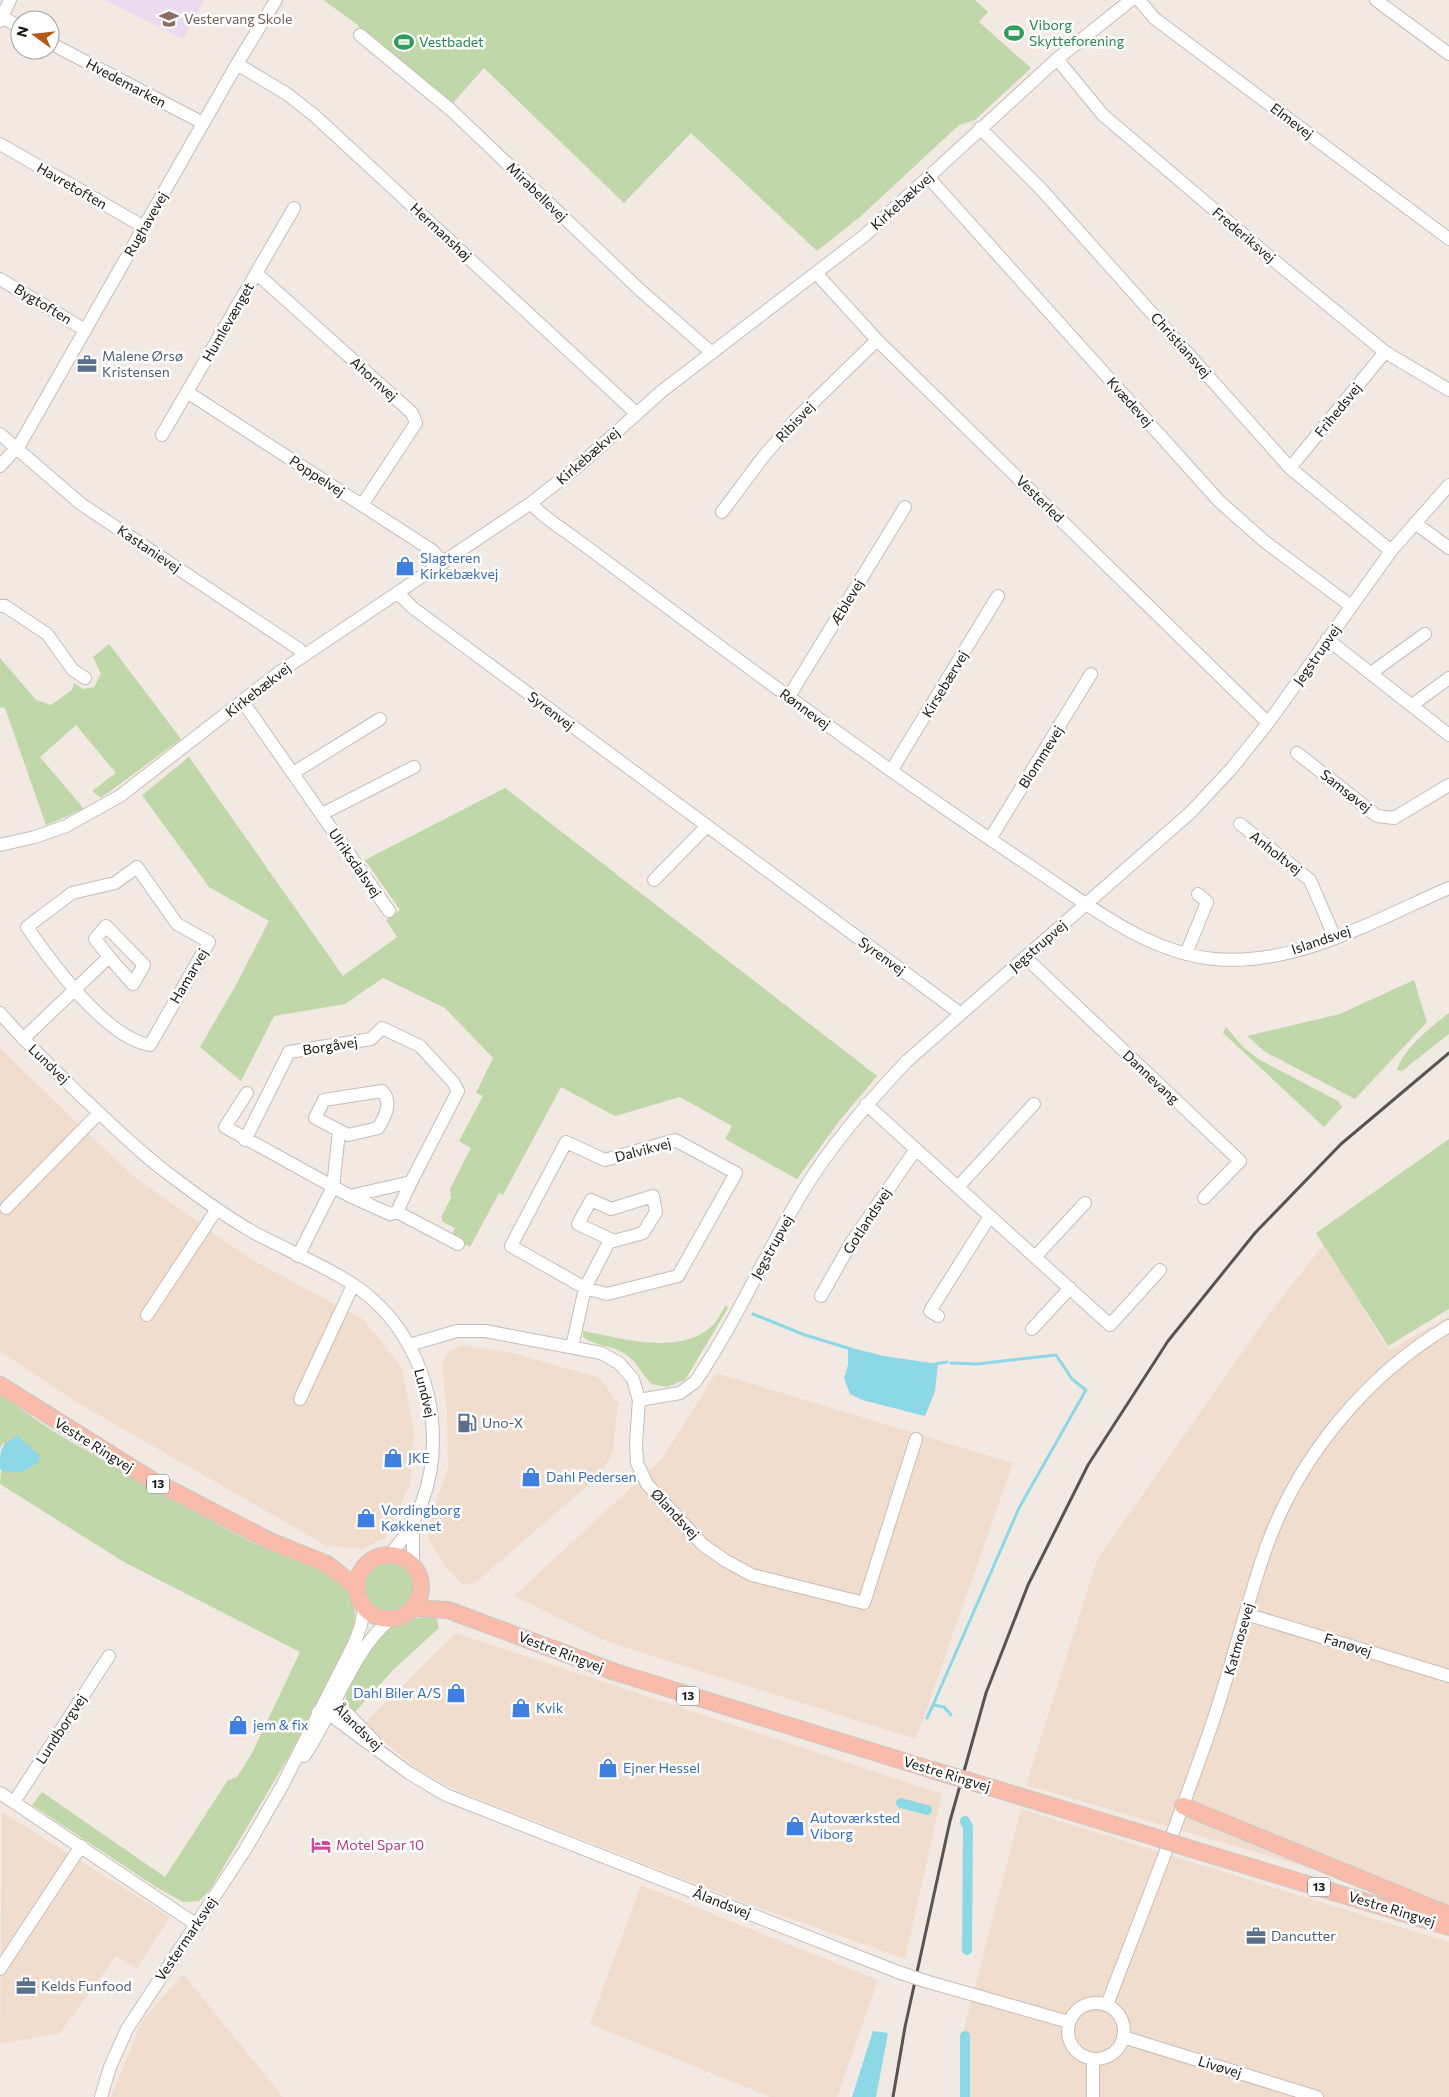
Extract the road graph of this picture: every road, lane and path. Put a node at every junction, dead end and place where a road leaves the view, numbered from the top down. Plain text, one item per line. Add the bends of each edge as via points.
1 (10, 0) edge
2 (276, 0) edge
3 (1131, 0) edge
4 (1139, 0) edge
5 (1376, 0) edge
6 (1, 19) edge
7 (360, 35) dead end
8 (60, 47) edge
9 (1449, 54) edge
10 (1057, 59) junction
11 (237, 64) junction
12 (202, 123) junction
13 (980, 128) junction
14 (0, 144) edge
15 (929, 178) junction
16 (294, 208) dead end
17 (144, 227) junction
18 (1449, 239) edge
19 (256, 272) junction
20 (816, 273) junction
21 (0, 279) edge
22 (85, 330) junction
23 (877, 340) junction
24 (1385, 352) junction
25 (712, 353) junction
26 (1449, 390) edge
27 (187, 392) junction
28 (636, 413) junction
29 (0, 434) edge
30 (162, 435) dead end
31 (17, 449) junction
32 (0, 466) edge
33 (1290, 468) junction
34 (1449, 484) edge
35 (531, 504) junction
36 (362, 505) junction
37 (905, 507) dead end
38 (722, 512) dead end
39 (1415, 522) junction
40 (1449, 548) edge
41 (1391, 551) junction
42 (443, 563) junction
43 (398, 593) junction
44 (998, 596) dead end
45 (0, 606) edge
46 (1351, 606) junction
47 (1425, 634) dead end
48 (1327, 640) junction
49 (303, 656) junction
50 (1371, 673) junction
51 (1092, 674) dead end
52 (85, 678) dead end
53 (1449, 678) edge
54 (788, 698) junction
55 (243, 702) junction
56 (1412, 705) junction
57 (380, 719) dead end
58 (1268, 723) junction
59 (1449, 735) edge
60 (1298, 753) dead end
61 (414, 767) dead end
62 (891, 771) junction
63 (293, 772) junction
64 (1449, 785) edge
65 (322, 814) junction
66 (1240, 824) dead end
67 (706, 826) junction
68 (990, 839) junction
69 (0, 845) edge
70 (654, 880) dead end
71 (1449, 888) edge
72 (1198, 894) dead end
73 (1087, 903) junction
74 (389, 911) dead end
75 (1334, 938) junction
76 (1186, 954) junction
77 (109, 957) dead end
78 (1025, 957) junction
79 (76, 990) junction
80 (0, 1013) edge
81 (961, 1014) junction
82 (23, 1039) junction
83 (247, 1093) dead end
84 (866, 1104) junction
85 (1034, 1104) dead end
86 (99, 1113) junction
87 (339, 1132) junction
88 (245, 1140) junction
89 (916, 1149) junction
90 (411, 1182) junction
91 (333, 1187) junction
92 (958, 1187) junction
93 (350, 1196) junction
94 (1204, 1198) dead end
95 (1085, 1203) dead end
96 (6, 1208) dead end
97 (217, 1209) junction
98 (397, 1212) junction
99 (990, 1216) junction
100 (610, 1240) junction
101 (458, 1244) dead end
102 (298, 1256) junction
103 (1035, 1257) junction
104 (1160, 1270) dead end
105 (353, 1284) junction
106 (586, 1288) junction
107 (1070, 1288) junction
108 (822, 1296) dead end
109 (147, 1315) dead end
110 (938, 1316) dead end
111 (1449, 1326) edge
112 (1032, 1329) dead end
113 (409, 1345) junction
114 (572, 1347) junction
115 (0, 1385) edge
116 (300, 1400) dead end
117 (639, 1400) junction
118 (916, 1439) dead end
119 (414, 1524) junction
120 (388, 1555) junction
121 (326, 1564) junction
122 (366, 1564) junction
123 (413, 1566) junction
124 (421, 1586) junction
125 (357, 1588) junction
126 (364, 1607) junction
127 (413, 1608) junction
128 (448, 1610) junction
129 (1246, 1614) junction
130 (391, 1619) junction
131 (108, 1656) dead end
132 (1449, 1676) edge
133 (331, 1701) junction
134 (324, 1713) junction
135 (388, 1757) junction
136 (0, 1793) edge
137 (14, 1802) junction
138 (1183, 1806) junction
139 (81, 1846) junction
140 (1449, 1915) edge
141 (197, 1925) junction
142 (1449, 1926) edge
143 (0, 1969) edge
144 (1107, 2005) junction
145 (1069, 2022) junction
146 (1123, 2037) junction
147 (1093, 2059) junction
148 (101, 2097) edge
149 (1092, 2097) edge
150 (1317, 2097) edge

1 - 6 street
2 - 11 street, Rughavevej
3 - 10 street, Kirkebækvej
4 - 18 street, Elmevej via 1154,18
5 - 9 street
7 - 25 street, Mirabellevej via 451,110 640,290
8 - 12 street, Hvedemarken
10 - 13 street, Kirkebækvej
10 - 24 street, Frederiksvej via 1103,115
11 - 12 street, Rughavevej
11 - 28 street, Hermanshøj via 287,94 315,116
12 - 17 street, Rughavevej
13 - 15 street, Kirkebækvej
13 - 33 street, Christiansvej via 1041,189
14 - 17 street, Havretoften
15 - 20 street, Kirkebækvej via 864,236
15 - 46 street, Kvædevej via 1218,500 1264,540
16 - 19 street, Humlevænget
17 - 22 street, Rughavevej
19 - 27 street, Humlevænget
19 - 36 street, Ahornvej via 412,413 416,423
20 - 23 street, Vesterled
20 - 25 street, Kirkebækvej
21 - 22 street, Bygtoften
22 - 31 street, Rughavevej
23 - 38 street, Ribisvej via 795,420
23 - 58 street, Vesterled
24 - 26 street, Frederiksvej
24 - 33 street, Frihedsvej
25 - 28 street, Kirkebækvej
27 - 30 street, Humlevænget
27 - 36 street, Poppelvej
28 - 35 street, Kirkebækvej
29 - 31 street, Kastanievej
31 - 32 street, Rughavevej
31 - 49 street, Kastanievej via 81,504 299,649
33 - 41 street, Christiansvej
34 - 39 street, Jegstrupvej
35 - 42 street, Kirkebækvej
35 - 54 street, Rønnevej
36 - 42 street, Poppelvej via 432,551
37 - 54 street, Æblevej
39 - 40 street
39 - 41 street, Jegstrupvej
41 - 46 street, Jegstrupvej
42 - 43 street, Kirkebækvej
43 - 49 street, Kirkebækvej
43 - 67 street, Syrenvej via 413,608
44 - 62 street, Kirsebærvej
45 - 52 street via 5,606 47,634 73,670
46 - 48 street, Jegstrupvej
47 - 50 street
48 - 50 street
48 - 58 street, Jegstrupvej
49 - 55 street, Kirkebækvej
50 - 56 street
51 - 68 street, Blommevej
53 - 56 street
54 - 62 street, Rønnevej
55 - 63 street, Ulriksdalsvej
55 - 69 street, Kirkebækvej via 97,810 66,826
56 - 59 street
57 - 63 street
58 - 73 street, Jegstrupvej via 1191,812
60 - 64 street, Samsøvej via 1377,816 1394,818
61 - 65 street, Ulriksdalsvej
62 - 68 street, Rønnevej
63 - 65 street, Ulriksdalsvej
65 - 74 street, Ulriksdalsvej
66 - 75 street, Anholtvej via 1310,880
67 - 70 street
67 - 81 street, Syrenvej
68 - 73 street, Rønnevej
71 - 75 street, Islandsvej
72 - 76 street via 1207,902
73 - 76 street, Islandsvej via 1139,936
73 - 78 street, Jegstrupvej
75 - 76 street, Islandsvej via 1271,956 1239,960
77 - 79 street
78 - 81 street, Jegstrupvej
78 - 94 street, Dannevang via 1240,1161
79 - 79 street, Hamarvej via 118,1032 137,1043 150,1045 209,942 177,924 137,867 115,883 72,893 27,927
79 - 82 street
80 - 82 street, Lundvej
81 - 84 street, Jegstrupvej via 907,1061
82 - 86 street, Lundvej
83 - 88 street via 225,1128
84 - 89 street
84 - 117 street, Jegstrupvej via 805,1188 695,1382 680,1393
85 - 92 street
86 - 96 street
86 - 97 street, Lundvej via 172,1177
87 - 87 street via 348,1135 378,1128 387,1113 386,1095 382,1091 324,1100 315,1118
87 - 91 street
88 - 90 street, Borgåvej via 289,1052 371,1039 382,1028 420,1046 454,1082 458,1091
88 - 91 street
89 - 92 street
89 - 108 street, Gotlandsvej via 851,1243
90 - 93 street
90 - 98 street, Borgåvej
91 - 93 street
91 - 102 street
92 - 99 street
93 - 98 street via 390,1214
95 - 103 street
97 - 102 street, Lundvej
97 - 109 street
98 - 101 street
99 - 103 street
99 - 110 street via 930,1311
100 - 100 street via 643,1233 656,1212 653,1196 611,1209 591,1200 578,1224
100 - 106 street
102 - 105 street, Lundvej
103 - 107 street
104 - 107 street via 1110,1325
105 - 113 street, Lundvej via 392,1319
105 - 116 street
106 - 106 street, Dalvikvej via 511,1246 566,1142 605,1160 675,1140 736,1173 678,1276 607,1294
106 - 114 street
107 - 112 street
111 - 129 street, Katmosevej via 1391,1366 1349,1410 1306,1466 1284,1504 1265,1551
113 - 114 street, Ølandsvej via 457,1331 485,1331
113 - 119 street, Lundvej via 422,1375 433,1423 428,1486
114 - 117 street, Ølandsvej via 601,1353 619,1363 633,1378
115 - 121 main road, Vestre Ringvej / 13 via 150,1479 270,1541
117 - 118 street, Ølandsvej via 637,1462 647,1484 703,1545 752,1575 864,1603
119 - 120 street, Lundvej
119 - 123 street, Lundvej
120 - 122 main road, 13
120 - 123 main road via 402,1558
121 - 122 main road, Vestre Ringvej / 13
121 - 125 main road, Vestre Ringvej / 13
122 - 125 main road via 359,1575
123 - 124 main road, 13
124 - 127 main road
124 - 128 main road, Vestre Ringvej / 13
125 - 126 main road
126 - 130 main road via 376,1616
126 - 133 street, Vestermarksvej via 361,1625
127 - 128 main road, Vestre Ringvej / 13
127 - 130 main road, 13 via 403,1616
128 - 142 main road, Vestre Ringvej / 13, bridge via 615,1672
129 - 132 street, Fanøvej
129 - 138 street, Katmosevej
130 - 133 street, Vestermarksvej via 367,1643
131 - 137 street, Lundborgvej
133 - 134 street, Vestermarksvej
133 - 135 street, Ålandsvej
134 - 135 street, Ålandsvej
134 - 141 street, Vestermarksvej
135 - 145 street, Ålandsvej, bridge via 446,1795 898,1972
136 - 137 street
137 - 139 street
138 - 140 main road
138 - 144 street, Katmosevej
139 - 141 street
139 - 143 street
141 - 148 street, Vestermarksvej via 127,2029
144 - 145 street via 1088,2004 1080,2008
144 - 146 street via 1121,2018
145 - 147 street via 1067,2031 1072,2047
146 - 147 street via 1121,2045 1109,2056
146 - 150 street, Livøvej
147 - 149 street

